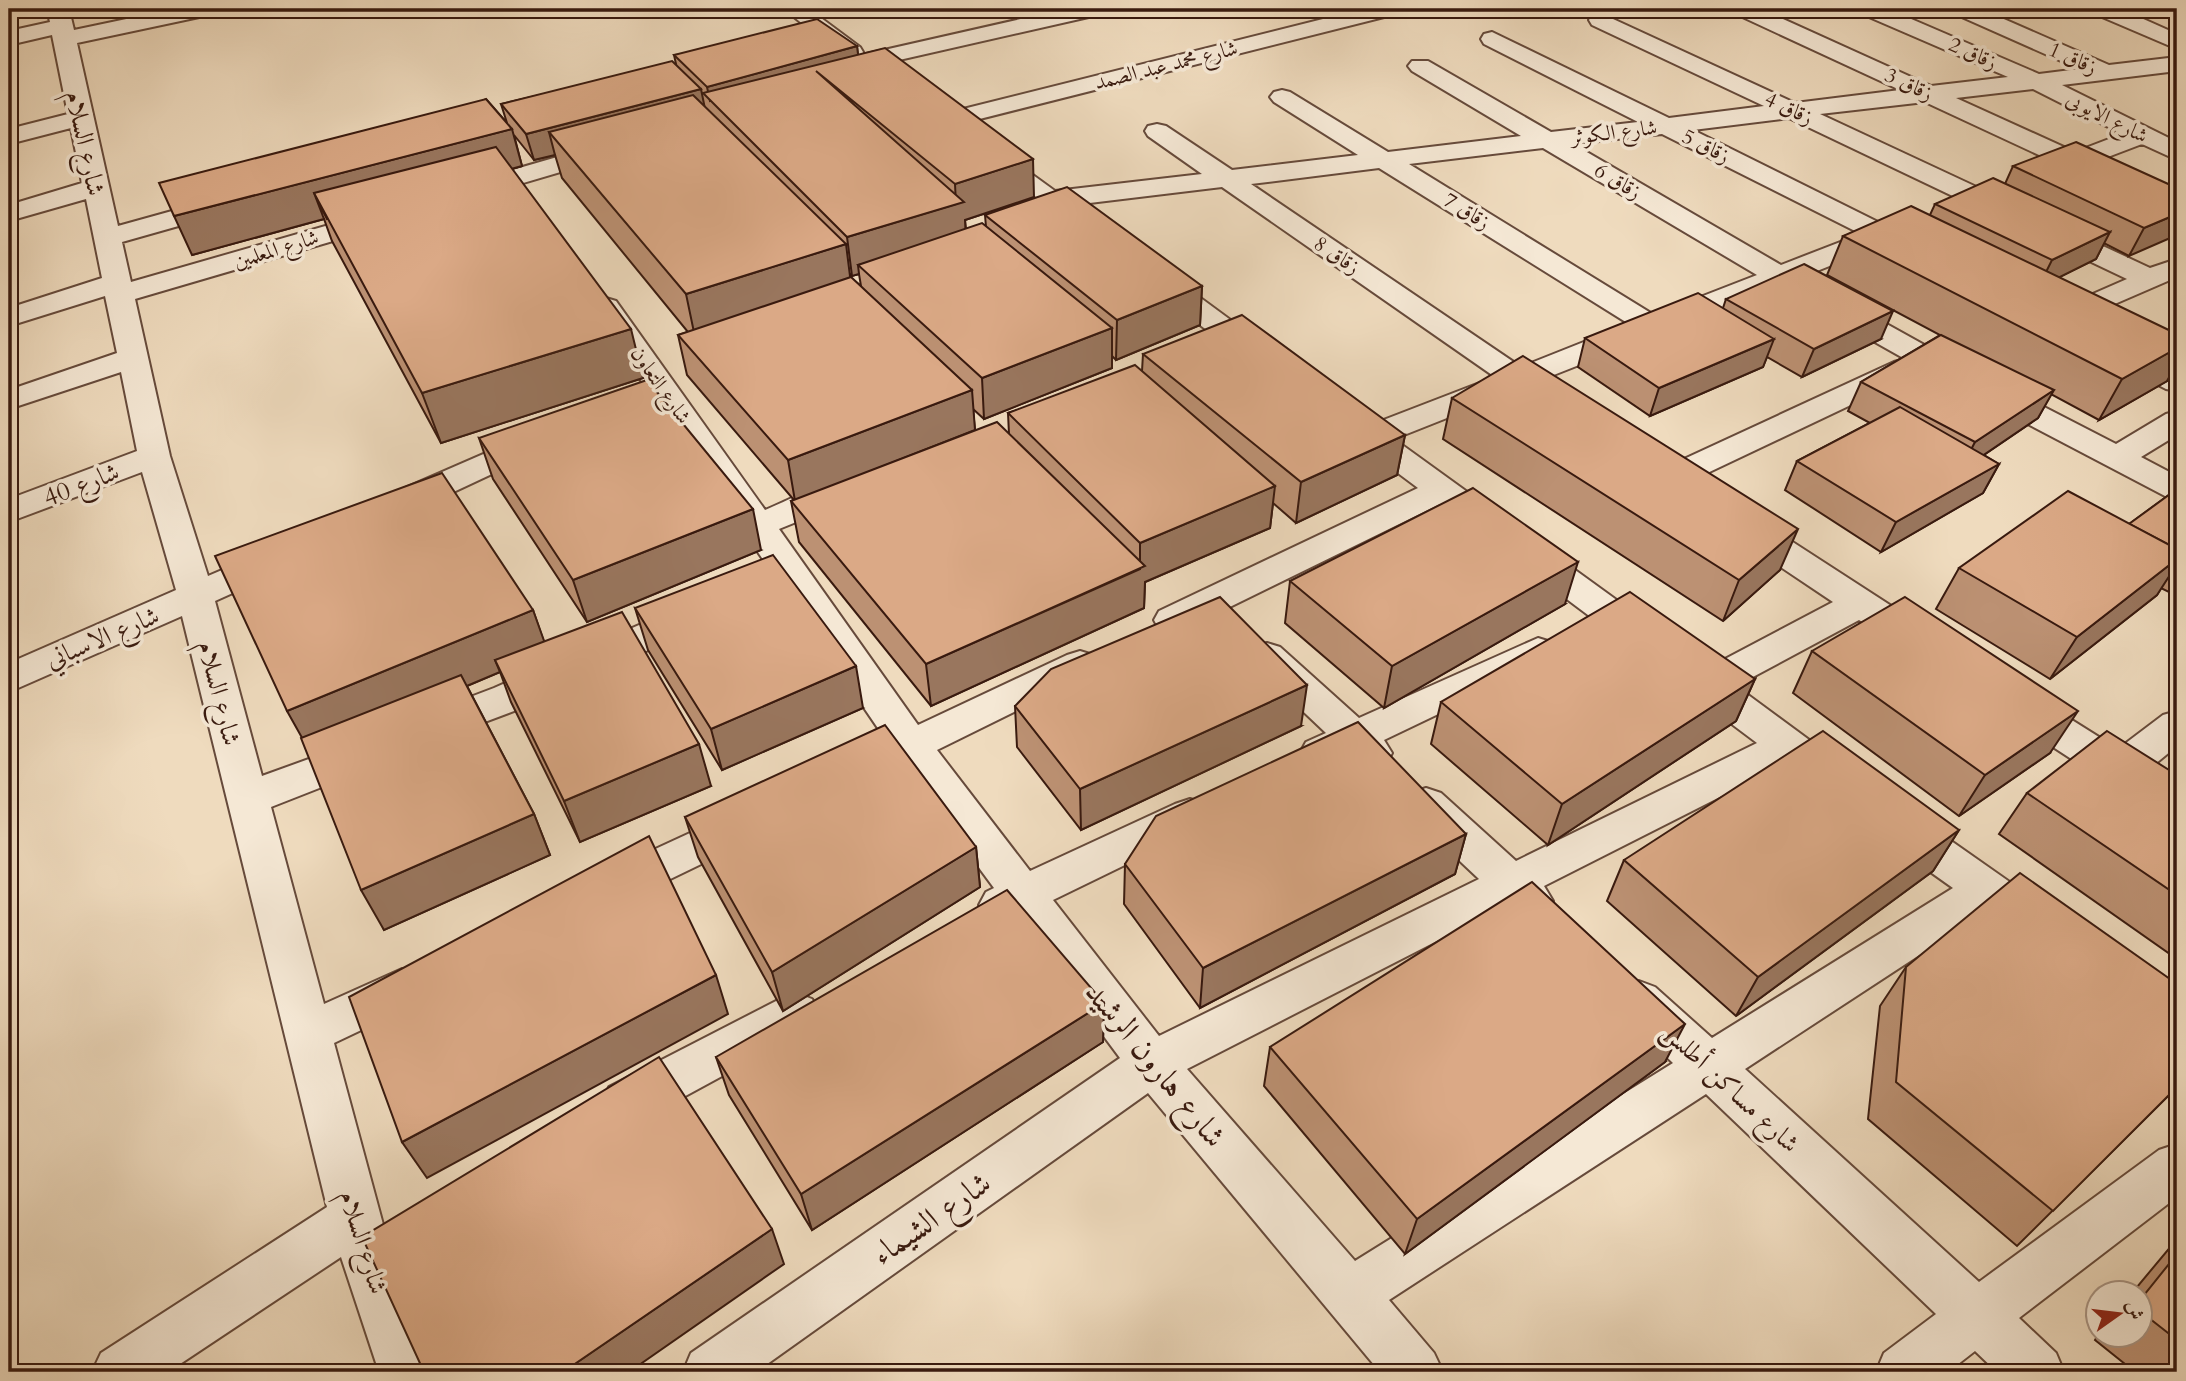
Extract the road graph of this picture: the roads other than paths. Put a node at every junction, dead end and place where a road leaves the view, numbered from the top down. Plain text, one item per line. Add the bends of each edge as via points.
1 (204, 9) edge
2 (1093, 9) edge
3 (1388, 9) edge
4 (1744, 9) edge
5 (1871, 9) edge
6 (1963, 9) edge
7 (2103, 9) edge
8 (1600, 20) dead end
9 (811, 21) edge
10 (61, 24) edge
11 (9, 38) edge
12 (1492, 39) dead end
13 (2177, 42) edge
14 (2177, 64) edge
15 (1420, 66) dead end
16 (2105, 72) junction
17 (880, 79) junction
18 (2036, 81) junction
19 (1930, 94) junction
20 (1282, 97) dead end
21 (1794, 110) junction
22 (80, 118) junction
23 (944, 121) junction
24 (1666, 126) junction
25 (1157, 131) dead end
26 (2142, 135) junction
27 (9, 137) edge
28 (1549, 140) junction
29 (636, 142) edge
30 (2177, 152) edge
31 (1385, 160) junction
32 (2075, 168) junction
33 (1226, 179) junction
34 (95, 188) junction
35 (255, 196) edge
36 (450, 197) edge
37 (1977, 198) junction
38 (410, 209) edge
39 (1048, 209) junction
40 (9, 213) edge
41 (1882, 236) junction
42 (107, 238) junction
43 (1922, 254) edge
44 (2177, 267) edge
45 (1780, 276) junction
46 (2150, 279) junction
47 (588, 281) edge
48 (117, 289) junction
49 (9, 317) edge
50 (1652, 326) junction
51 (1233, 336) junction
52 (1195, 352) edge
53 (133, 358) junction
54 (1926, 358) junction
55 (1286, 375) edge
56 (1517, 379) junction
57 (2177, 382) edge
58 (9, 400) edge
59 (1328, 406) edge
60 (1572, 414) edge
61 (2177, 421) edge
62 (560, 430) edge
63 (1369, 437) junction
64 (154, 456) junction
65 (1637, 457) edge
66 (2118, 457) junction
67 (1670, 478) junction
68 (873, 479) edge
69 (2177, 489) edge
70 (1442, 490) junction
71 (9, 511) edge
72 (372, 517) edge
73 (758, 525) junction
74 (309, 545) edge
75 (790, 572) junction
76 (196, 597) junction
77 (1209, 602) junction
78 (1861, 603) junction
79 (1613, 616) junction
80 (1943, 656) edge
81 (9, 678) edge
82 (1707, 685) junction
83 (1990, 687) edge
84 (2177, 726) edge
85 (1354, 737) junction
86 (1787, 744) junction
87 (911, 745) junction
88 (860, 769) edge
89 (2119, 770) junction
90 (1281, 772) edge
91 (1231, 795) edge
92 (247, 799) junction
93 (2177, 807) edge
94 (772, 811) edge
95 (1512, 884) junction
96 (1985, 890) junction
97 (1022, 893) junction
98 (584, 902) edge
99 (963, 925) edge
100 (1562, 929) edge
101 (2062, 943) edge
102 (433, 974) edge
103 (1611, 975) edge
104 (834, 993) edge
105 (307, 1034) junction
106 (1152, 1063) junction
107 (1710, 1066) junction
108 (592, 1121) edge
109 (2177, 1167) edge
110 (372, 1228) junction
111 (1349, 1295) junction
112 (1978, 1317) junction
113 (120, 1372) edge
114 (407, 1372) edge
115 (710, 1372) edge
116 (1415, 1372) edge
117 (1903, 1372) edge
118 (2038, 1372) edge

1 - 10 street
2 - 17 street
3 - 23 street, شارع محمد عبد الصمد
4 - 19 street, زقاق 3
5 - 18 street, زقاق 2
6 - 16 street, زقاق 1
7 - 13 street
8 - 21 street, زقاق 4
9 - 17 street
10 - 11 street
10 - 22 street, شارع السلام
12 - 24 street, زقاق 5
14 - 16 street, شارع الكوثر
15 - 28 street, زقاق 6
16 - 18 street, شارع الكوثر
17 - 23 street
18 - 19 street, شارع الكوثر
18 - 26 street, شارع الايوبى
19 - 21 street, شارع الكوثر
19 - 32 street, زقاق 3
20 - 31 street, زقاق 7
21 - 24 street, شارع الكوثر
21 - 37 street, زقاق 4
22 - 27 street
22 - 34 street, شارع السلام
23 - 39 street
24 - 28 street, شارع الكوثر
24 - 41 street, زقاق 5
25 - 33 street, زقاق 8
26 - 30 street, شارع الايوبى
26 - 32 street
28 - 31 street, شارع الكوثر
28 - 45 street, زقاق 6
29 - 36 street via 524,189
31 - 33 street, شارع الكوثر
31 - 50 street, زقاق 7
32 - 37 street
33 - 39 street, شارع الكوثر
33 - 56 street, زقاق 8
34 - 40 street
34 - 42 street, شارع السلام
35 - 42 street
37 - 41 street
37 - 46 street, زقاق 4
38 - 48 street, شارع المعلمين
39 - 51 street via 1125,256
41 - 43 street, زقاق 5
41 - 45 street
42 - 48 street, شارع السلام
44 - 46 street
45 - 50 street
45 - 54 street, زقاق 6
46 - 57 street via 2042,315
47 - 73 street, شارع التعاون
48 - 49 street, شارع المعلمين
48 - 53 street, شارع السلام
50 - 56 street
51 - 52 street
51 - 55 street
53 - 58 street
53 - 64 street, شارع السلام
54 - 66 street, زقاق 6
54 - 67 street
56 - 60 street, زقاق 8
56 - 63 street
59 - 63 street
61 - 66 street
62 - 72 street
63 - 70 street
64 - 71 street, شارع 40
64 - 76 street, شارع السلام
65 - 67 street
66 - 69 street, زقاق 6
67 - 78 street
68 - 73 street
70 - 77 street
70 - 79 street
73 - 75 street, شارع التعاون
74 - 76 street, شارع الاسباني
75 - 87 street, شارع التعاون
75 - 92 street via 508,698
76 - 81 street, شارع الاسباني
76 - 92 street, شارع السلام
77 - 85 street
77 - 87 street
78 - 80 street
78 - 82 street
79 - 82 street
79 - 85 street
82 - 86 street
83 - 89 street
84 - 89 street
85 - 90 street
85 - 95 street
86 - 95 street, شارع الشيماء
86 - 96 street
87 - 88 street
87 - 97 street, شارع هارون الرشيد
89 - 93 street
91 - 97 street
92 - 105 street, شارع السلام
94 - 98 street
95 - 100 street
95 - 106 street, شارع الشيماء
96 - 101 street
96 - 107 street
97 - 99 street
97 - 106 street, شارع هارون الرشيد
102 - 105 street
103 - 107 street, شارع مساكن أطلس
104 - 108 street
105 - 110 street, شارع السلام
106 - 111 street, شارع هارون الرشيد
106 - 115 street, شارع الشيماء
107 - 111 street
107 - 112 street, شارع مساكن أطلس
109 - 112 street
110 - 113 street
110 - 114 street, شارع السلام
111 - 116 street, شارع هارون الرشيد
112 - 117 street
112 - 118 street, شارع مساكن أطلس

